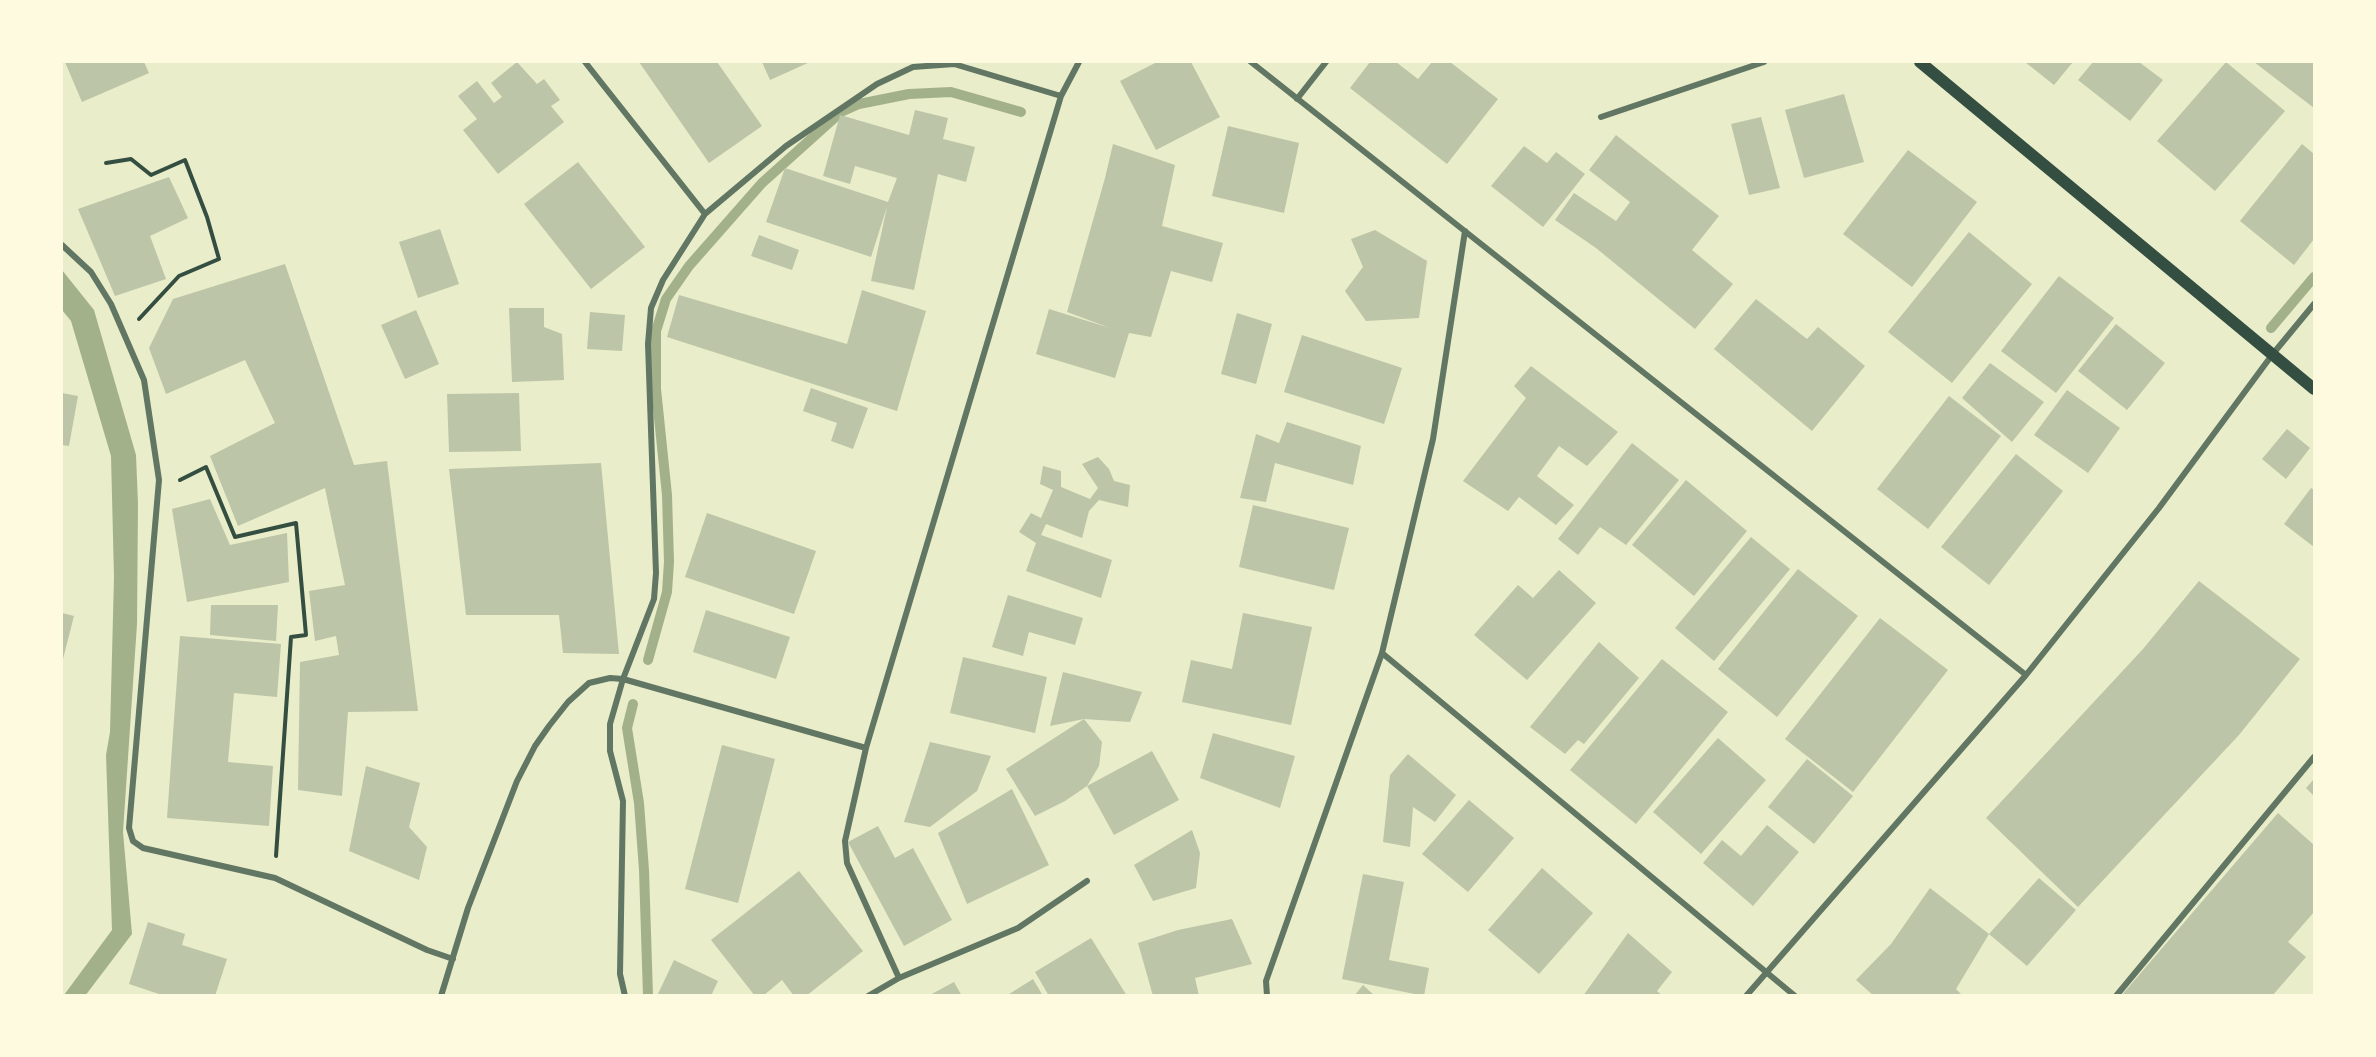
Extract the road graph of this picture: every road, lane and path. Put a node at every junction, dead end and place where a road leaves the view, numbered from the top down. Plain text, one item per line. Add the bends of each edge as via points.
1 (585, 62) edge
2 (1079, 62) edge
3 (1251, 62) edge
4 (1326, 62) edge
5 (1764, 62) edge
6 (1920, 62) edge
7 (1061, 96) junction
8 (1297, 99) junction
9 (1601, 117) dead end
10 (106, 163) dead end
11 (705, 214) junction
12 (1465, 231) junction
13 (62, 245) edge
14 (2314, 304) edge
15 (135, 323) dead end
16 (2272, 355) junction
17 (2314, 389) edge
18 (172, 484) dead end
19 (1382, 653) junction
20 (2026, 675) junction
21 (623, 679) junction
22 (866, 748) junction
23 (2314, 757) edge
24 (275, 878) junction
25 (1087, 881) dead end
26 (453, 959) junction
27 (1765, 972) junction
28 (899, 978) junction
29 (441, 996) edge
30 (625, 996) edge
31 (868, 996) edge
32 (1268, 996) edge
33 (1746, 996) edge
34 (1795, 996) edge
35 (2116, 996) edge

1 - 11 street
2 - 7 street
3 - 8 street
4 - 8 street
5 - 9 street
6 - 16 main road
7 - 11 street via 954,64 913,67 876,84 786,146
7 - 22 street
8 - 12 street
10 - 15 path via 131,159 151,175 185,160 219,259 179,276
11 - 21 street via 663,280 651,308 648,344 656,573 654,599
12 - 19 street via 1433,440
12 - 20 street
13 - 24 street via 91,272 111,304 144,380 159,480 129,828 133,840 143,848
14 - 16 street
16 - 17 main road
16 - 20 street via 2159,508
18 - 24 path via 206,467 235,537 296,523 306,635 291,637
19 - 27 street
19 - 32 street via 1266,981
20 - 27 street
21 - 22 street
21 - 26 street via 589,683 568,702 535,746 468,908
21 - 30 street via 610,724 610,751 623,801 620,974
22 - 28 street via 845,841 847,863
23 - 35 street
24 - 26 street
25 - 28 street via 1018,927
26 - 29 street
27 - 33 street
27 - 34 street
28 - 31 street

